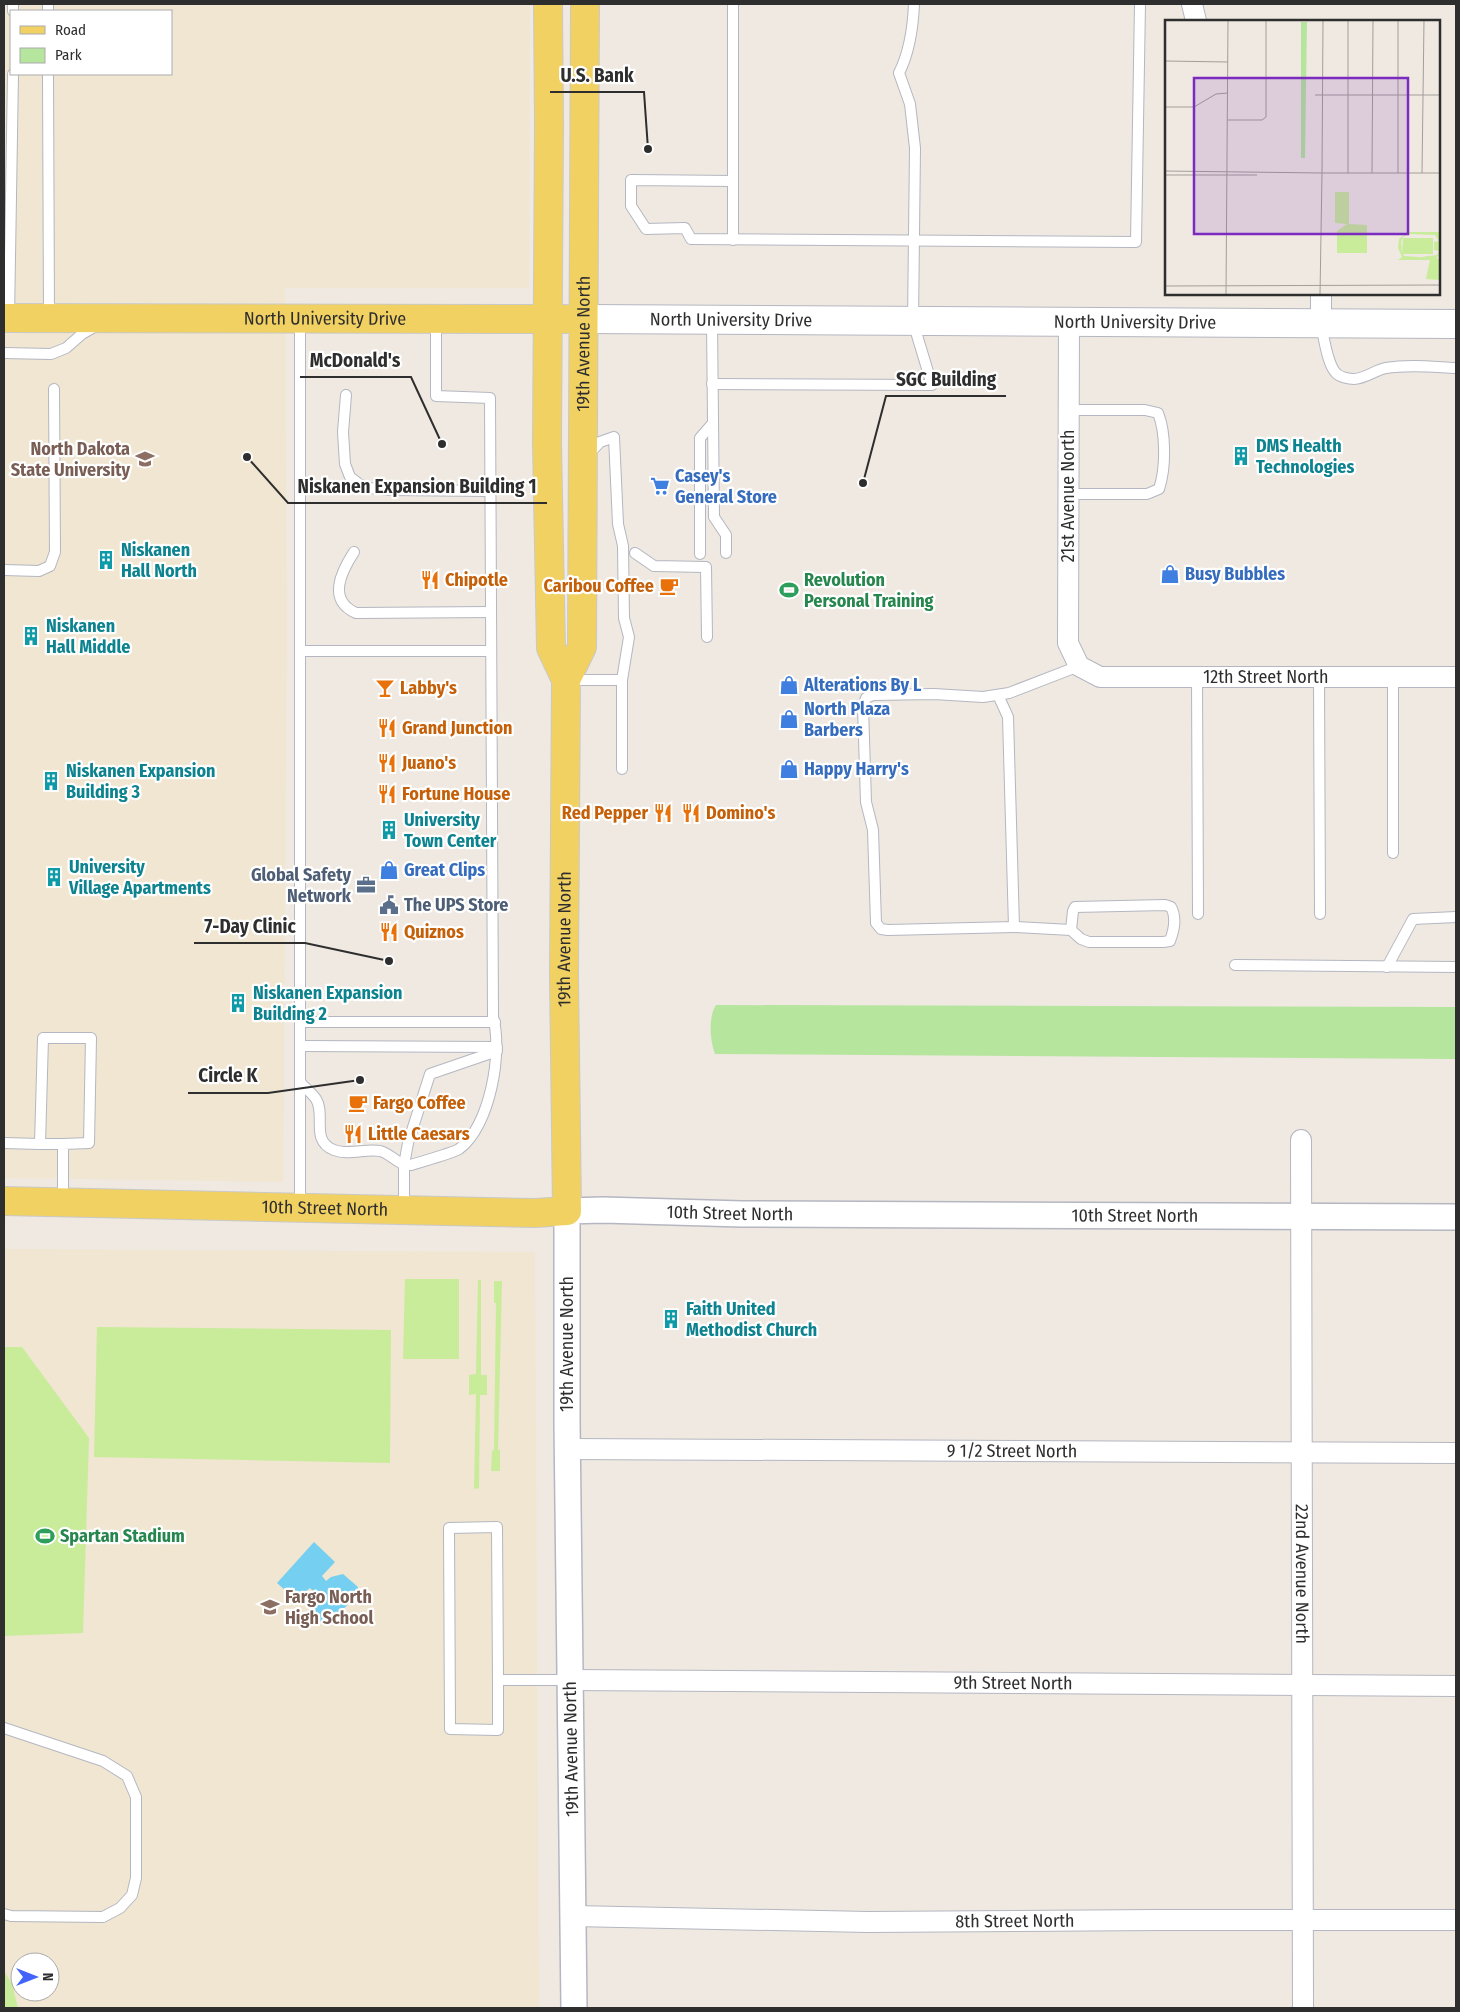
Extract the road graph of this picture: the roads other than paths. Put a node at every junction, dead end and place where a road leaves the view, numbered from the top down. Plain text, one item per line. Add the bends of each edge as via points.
1 (548, 4) edge
2 (586, 4) edge
3 (733, 4) edge
4 (914, 4) edge
5 (1140, 4) edge
6 (1192, 4) edge
7 (1196, 20) edge
8 (12, 75) edge
9 (48, 75) edge
10 (733, 181) junction
11 (732, 240) junction
12 (914, 241) junction
13 (1321, 295) edge
14 (6, 318) edge
15 (49, 318) junction
16 (110, 318) junction
17 (712, 318) junction
18 (300, 319) junction
19 (547, 319) junction
20 (583, 319) junction
21 (436, 320) junction
22 (913, 322) junction
23 (1069, 322) junction
24 (1321, 324) junction
25 (1456, 324) edge
26 (4, 353) edge
27 (1456, 368) edge
28 (712, 384) junction
29 (54, 389) dead end
30 (346, 395) dead end
31 (1068, 410) junction
32 (713, 423) junction
33 (582, 461) junction
34 (490, 491) junction
35 (1068, 494) junction
36 (354, 552) dead end
37 (636, 553) dead end
38 (726, 553) dead end
39 (700, 554) dead end
40 (4, 570) edge
41 (491, 612) junction
42 (707, 637) dead end
43 (300, 651) junction
44 (491, 651) junction
45 (1079, 666) junction
46 (1393, 677) junction
47 (1456, 677) edge
48 (1197, 678) junction
49 (1319, 678) junction
50 (566, 680) junction
51 (622, 680) junction
52 (998, 695) junction
53 (622, 769) dead end
54 (1394, 853) dead end
55 (1198, 914) dead end
56 (1320, 914) dead end
57 (1456, 917) edge
58 (1014, 927) junction
59 (1071, 930) junction
60 (1235, 965) dead end
61 (1387, 967) junction
62 (1456, 967) edge
63 (300, 1022) junction
64 (494, 1022) junction
65 (300, 1046) junction
66 (497, 1049) junction
67 (300, 1082) junction
68 (1301, 1140) dead end
69 (4, 1143) edge
70 (40, 1144) junction
71 (63, 1144) junction
72 (404, 1165) junction
73 (4, 1202) edge
74 (64, 1204) junction
75 (300, 1208) junction
76 (404, 1210) junction
77 (567, 1211) junction
78 (1301, 1217) junction
79 (1456, 1217) edge
80 (568, 1449) junction
81 (1302, 1452) junction
82 (1456, 1453) edge
83 (498, 1680) junction
84 (571, 1680) junction
85 (1302, 1686) junction
86 (1456, 1686) edge
87 (4, 1728) edge
88 (4, 1914) edge
89 (574, 1916) junction
90 (1303, 1920) junction
91 (1456, 1920) edge
92 (574, 2008) edge
93 (1303, 2008) edge

1 - 19 main road, 19th Avenue North
2 - 20 main road, 19th Avenue North
3 - 10 lane
4 - 12 lane via 913,27 905,62 899,73 910,104 913,126
5 - 12 lane via 1136,242
6 - 7 street
8 - 14 lane
9 - 15 lane
10 - 11 lane
10 - 11 lane via 631,180 631,206 646,229 685,228 691,240
11 - 12 lane
12 - 22 lane
13 - 24 street
14 - 15 main road, North University Drive
15 - 16 main road, North University Drive
16 - 18 main road, North University Drive
16 - 26 lane via 82,334 66,348 51,354
17 - 20 main road, North University Drive
17 - 22 main road, North University Drive
17 - 28 lane
18 - 21 main road, North University Drive
18 - 43 lane
19 - 20 main road, North University Drive
19 - 21 main road, North University Drive
19 - 50 main road, 19th Avenue North via 551,648
20 - 33 main road, 19th Avenue North
21 - 34 lane via 436,396 490,398
22 - 23 main road, North University Drive
22 - 28 lane via 932,385
23 - 24 main road, North University Drive
23 - 31 street, 21st Avenue North
24 - 25 main road, North University Drive
24 - 27 lane via 1333,367 1344,377 1354,379 1389,367
28 - 32 lane
29 - 40 lane via 55,552 50,566 39,571
30 - 34 lane via 345,464 350,477 359,484 391,490
31 - 35 street, 21st Avenue North
31 - 35 lane via 1145,410 1158,413 1163,424 1163,476 1159,489 1147,494
32 - 38 lane via 714,517 726,535
32 - 39 lane via 700,438
33 - 50 main road, 19th Avenue North via 582,647
33 - 51 lane via 600,442 614,437 624,618 630,637
34 - 41 lane
35 - 45 street, 21st Avenue North via 1068,643
36 - 41 lane via 338,586 340,598 348,609 356,613
37 - 42 lane via 654,566 706,567
41 - 44 lane
43 - 44 lane
43 - 63 lane
44 - 64 lane
45 - 48 street, 12th Street North via 1100,678
45 - 52 lane
46 - 47 street, 12th Street North
46 - 49 street, 12th Street North
46 - 54 lane
48 - 49 street, 12th Street North
48 - 55 lane
49 - 56 lane
50 - 51 lane
50 - 77 main road, 19th Avenue North via 564,976
51 - 53 lane
52 - 58 lane via 1008,717
52 - 58 lane via 873,695 866,698 866,802 873,830 876,923 881,928
57 - 61 lane via 1413,919
58 - 59 lane
59 - 59 lane via 1089,942 1170,941 1175,928 1174,912 1165,905 1075,907
60 - 61 lane
61 - 62 lane
63 - 64 lane
63 - 65 lane
64 - 66 lane
65 - 66 lane
65 - 67 lane
66 - 72 lane via 430,1074
66 - 72 lane via 492,1086 471,1136 458,1150
67 - 72 lane via 316,1099 320,1113 319,1130 327,1146 347,1152 380,1151
67 - 75 lane
68 - 78 street, 22nd Avenue North
69 - 70 lane
70 - 71 lane
70 - 71 lane via 43,1038 91,1038 88,1143
71 - 74 lane
72 - 76 lane
73 - 74 main road, 10th Street North
74 - 75 main road, 10th Street North
75 - 76 main road, 10th Street North
76 - 77 main road, 10th Street North
77 - 78 street, 10th Street North
77 - 80 street, 19th Avenue North
78 - 79 street, 10th Street North
78 - 81 street, 22nd Avenue North
80 - 81 street, 9 1/2 Street North
80 - 84 street, 19th Avenue North
81 - 82 street, 9 1/2 Street North
81 - 85 street, 22nd Avenue North
83 - 83 lane via 498,1730 450,1729 449,1528 496,1527
83 - 84 lane
84 - 85 street, 9th Street North
84 - 89 street, 19th Avenue North
85 - 86 street, 9th Street North
85 - 90 street, 22nd Avenue North
87 - 88 lane via 103,1761 127,1776 136,1796 136,1878 132,1895 120,1908 104,1916
89 - 90 street, 8th Street North via 868,1922
89 - 92 street, 19th Avenue North
90 - 91 street, 8th Street North
90 - 93 street, 22nd Avenue North

